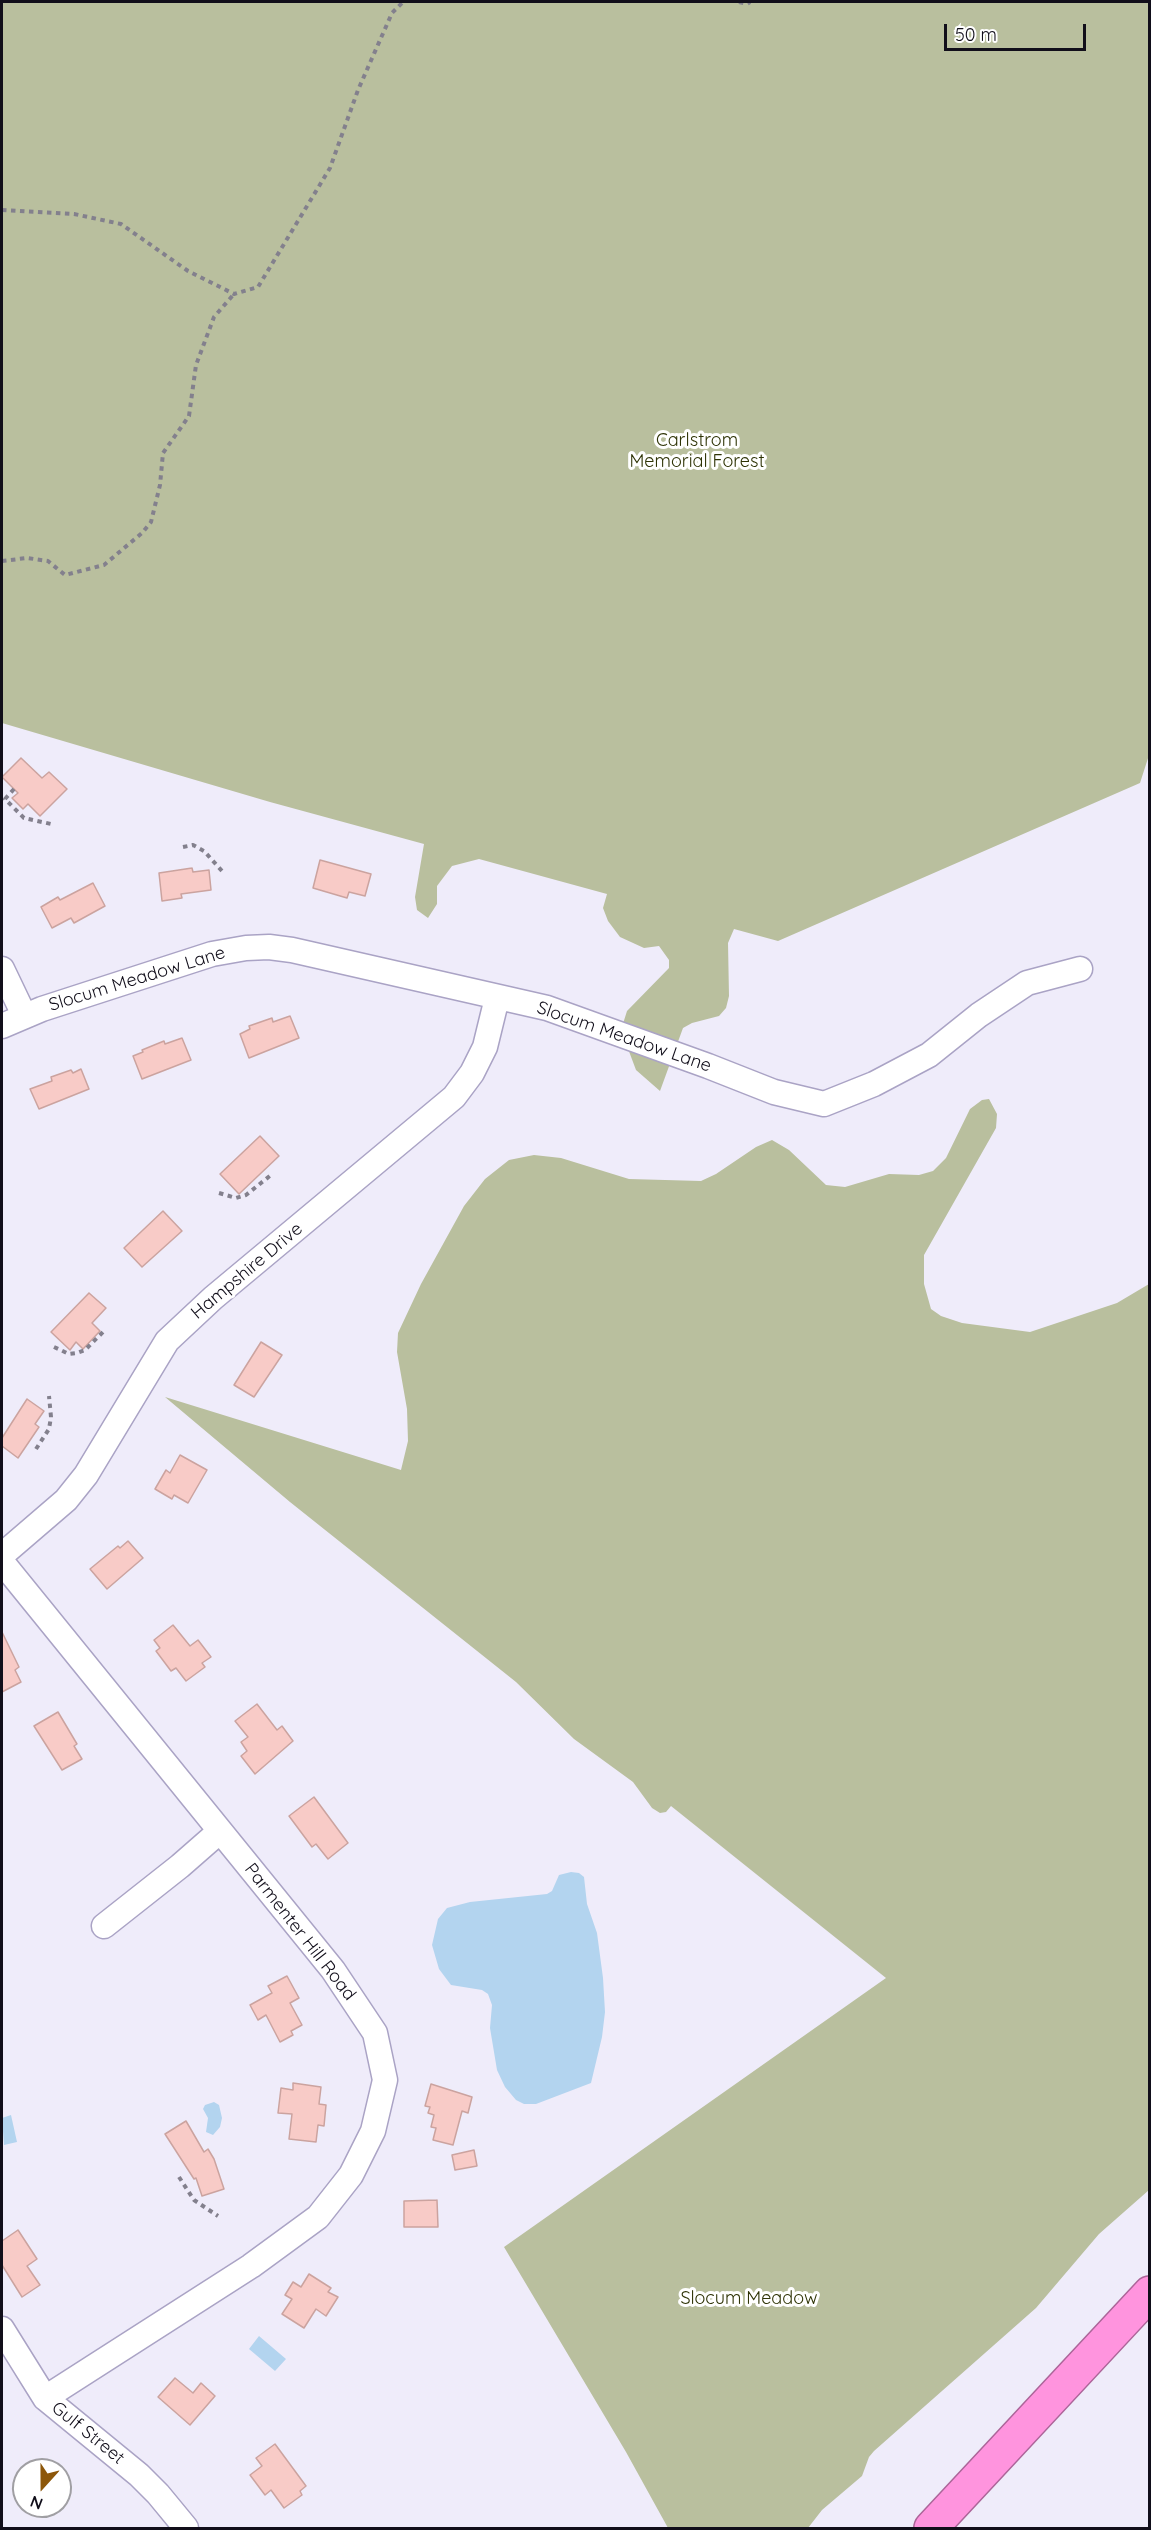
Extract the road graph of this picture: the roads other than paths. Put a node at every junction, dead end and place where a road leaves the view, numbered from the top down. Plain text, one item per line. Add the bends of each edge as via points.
1 (2, 969) edge
2 (1080, 969) dead end
3 (497, 998) junction
4 (24, 1015) junction
5 (2, 1026) edge
6 (2, 1555) edge
7 (2, 1562) edge
8 (220, 1831) junction
9 (104, 1926) dead end
10 (1149, 2293) edge
11 (2, 2329) edge
12 (45, 2398) junction
13 (186, 2529) edge
14 (931, 2529) edge

1 - 4 street
2 - 3 street, Slocum Meadow Lane via 1027,983 929,1055 825,1104 774,1092 576,1017
3 - 4 street, Slocum Meadow Lane via 269,947 212,954
3 - 6 street, Hampshire Drive via 485,1047 454,1097 213,1298 168,1341 86,1475 66,1500
4 - 5 street, Slocum Meadow Lane
7 - 8 street, Parmenter Hill Road
8 - 9 street
8 - 12 street, Parmenter Hill Road via 333,1970 375,2033 385,2080 373,2131 351,2175 318,2217 251,2266
10 - 14 highway
11 - 12 street, Gulf Street
12 - 13 street, Gulf Street via 139,2475

